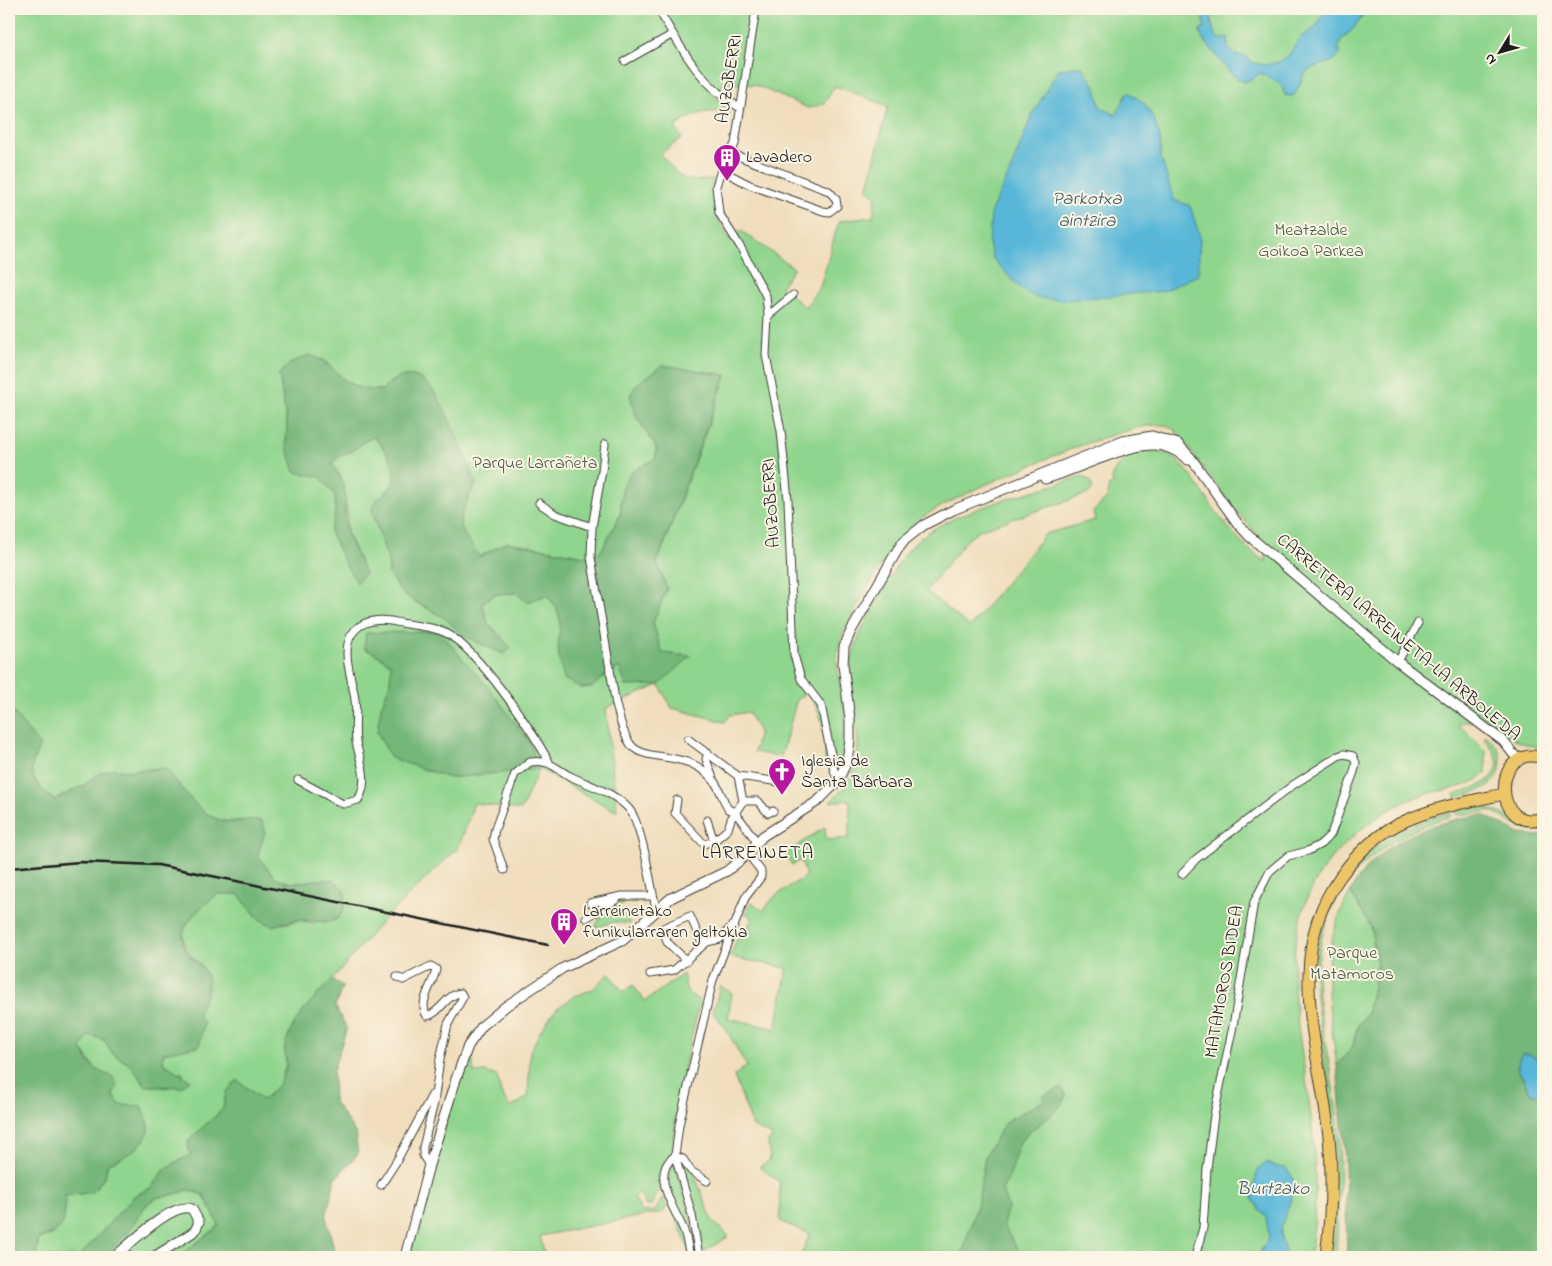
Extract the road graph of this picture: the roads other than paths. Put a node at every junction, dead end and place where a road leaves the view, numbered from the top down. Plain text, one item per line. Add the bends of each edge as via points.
1 (658, 9) edge
2 (756, 9) edge
3 (673, 34) junction
4 (625, 61) dead end
5 (740, 108) junction
6 (730, 153) junction
7 (721, 170) junction
8 (793, 295) dead end
9 (768, 316) junction
10 (605, 444) dead end
11 (539, 503) dead end
12 (592, 527) junction
13 (1418, 623) dead end
14 (1398, 662) junction
15 (688, 739) dead end
16 (708, 753) junction
17 (1543, 758) edge
18 (1519, 761) junction
19 (549, 762) junction
20 (781, 775) dead end
21 (738, 776) junction
22 (298, 780) dead end
23 (838, 781) junction
24 (715, 782) junction
25 (1504, 794) junction
26 (677, 800) dead end
27 (743, 800) junction
28 (773, 811) dead end
29 (735, 812) junction
30 (1543, 818) edge
31 (707, 820) dead end
32 (714, 841) junction
33 (757, 842) junction
34 (748, 854) junction
35 (504, 870) dead end
36 (1182, 874) dead end
37 (622, 896) junction
38 (653, 896) junction
39 (590, 904) dead end
40 (656, 909) junction
41 (586, 918) dead end
42 (735, 925) junction
43 (704, 945) junction
44 (688, 960) junction
45 (650, 974) dead end
46 (397, 977) dead end
47 (437, 1086) junction
48 (675, 1156) junction
49 (429, 1164) junction
50 (707, 1181) dead end
51 (381, 1185) dead end
52 (114, 1257) edge
53 (154, 1257) edge
54 (405, 1257) edge
55 (690, 1257) edge
56 (699, 1257) edge
57 (1195, 1257) edge
58 (1326, 1257) edge

1 - 3 street
2 - 5 street, AUZOBERRI
3 - 4 street
3 - 5 street via 702,78 721,97
5 - 6 street, AUZOBERRI
6 - 7 street, AUZOBERRI
6 - 7 street via 829,191 837,206 823,212 750,185
7 - 9 street, AUZOBERRI via 716,186 719,213 758,278 766,296
8 - 9 street
9 - 23 street, AUZOBERRI via 766,355 781,431 788,500 794,655 801,678 821,705
10 - 12 street
11 - 12 street via 555,514
12 - 24 street via 593,574 616,705 626,736 638,752 685,760
13 - 14 street
14 - 18 street, CARRETERA LARREINETA-LA ARBOLEDA via 1503,741
14 - 23 street, CARRETERA LARREINETA-LA ARBOLEDA via 1249,536 1178,444 1159,437 1140,437 1095,451 936,518 905,540 844,646 850,740 847,761
15 - 16 street
16 - 21 street
16 - 24 street via 706,759
17 - 18 main road via 1528,757
18 - 25 main road via 1506,775
19 - 22 street via 535,737 467,648 445,632 389,620 364,623 348,639 347,653 356,701 356,740 363,764 363,792 358,800 343,804
19 - 35 street via 530,762 515,774 494,830 493,839
19 - 38 street via 568,776 615,797 629,808 642,839
20 - 21 street via 780,782
21 - 27 street
23 - 33 street via 818,801
24 - 29 street via 728,809
25 - 30 main road via 1507,804 1521,817 1530,820
25 - 58 main road via 1421,814 1388,830 1350,862 1320,909 1311,936 1308,984 1329,1139 1332,1185
26 - 32 street via 675,813 679,822 700,842 708,844
27 - 28 street via 758,802 768,813
27 - 29 street
29 - 32 street via 728,829
29 - 33 street
31 - 32 street
33 - 34 street
34 - 40 street via 720,876 670,898
34 - 42 street via 761,870 761,877 745,898
36 - 57 street, MATAMOROS BIDEA via 1196,859 1293,785 1338,756 1353,756 1356,763 1354,772 1330,834 1308,851 1288,856 1270,872 1254,902 1214,1115 1206,1169 1203,1228
37 - 38 street
37 - 39 street
37 - 41 street
38 - 40 street
40 - 49 street via 622,941 564,968 482,1026 461,1065
42 - 43 street via 720,939
42 - 48 street via 714,980 682,1108
43 - 44 street
43 - 44 street via 690,916 663,928 667,942
44 - 45 street via 666,972
46 - 47 street via 402,980 431,966 436,969 428,987 424,1009 427,1016 454,994 462,995 448,1024
47 - 49 street via 423,1147 423,1156
47 - 51 street
48 - 50 street via 683,1159 691,1171
48 - 55 street via 666,1167 665,1187 683,1229
48 - 56 street via 692,1215
49 - 54 street
52 - 53 street via 170,1212 182,1207 192,1209 198,1217 198,1227

